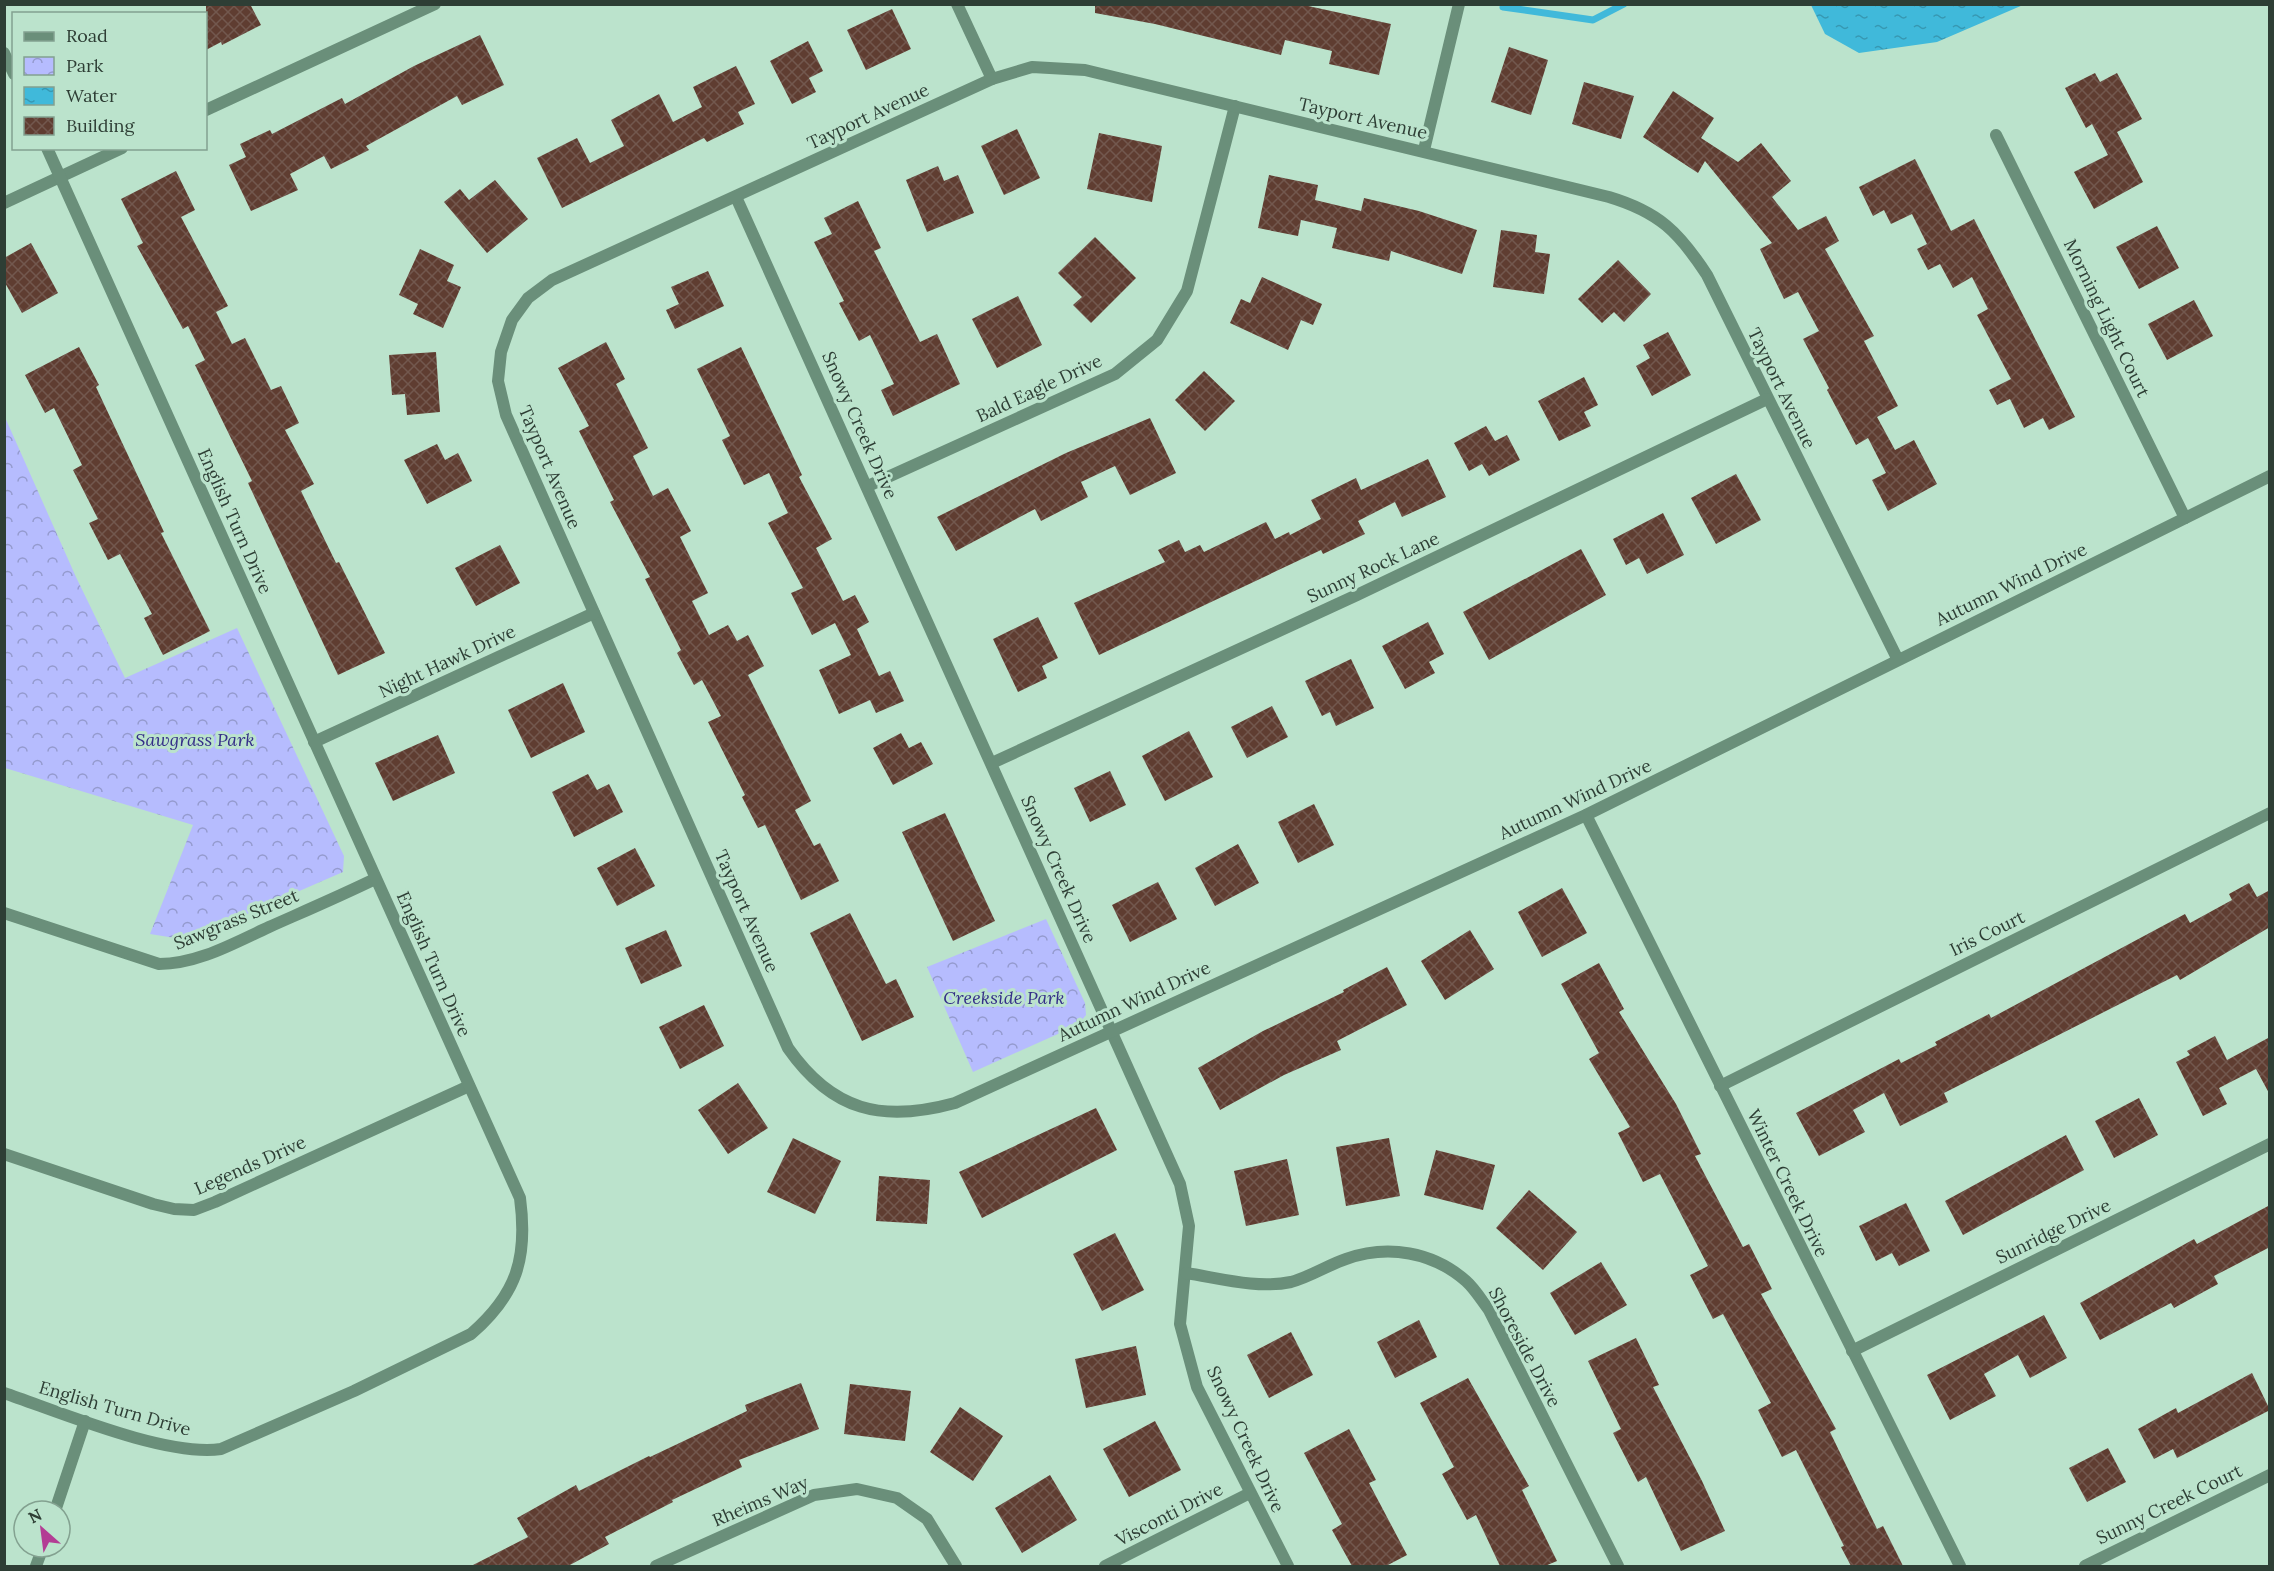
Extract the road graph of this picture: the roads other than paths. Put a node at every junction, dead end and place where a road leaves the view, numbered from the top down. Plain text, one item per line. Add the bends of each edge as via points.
1 (435, 4) edge
2 (957, 4) edge
3 (1459, 4) edge
4 (414, 9) edge
5 (4, 53) edge
6 (12, 70) edge
7 (992, 79) junction
8 (1235, 106) junction
9 (207, 110) edge
10 (1996, 135) dead end
11 (48, 150) edge
12 (118, 150) edge
13 (1424, 150) junction
14 (60, 177) junction
15 (736, 197) junction
16 (4, 203) edge
17 (1767, 399) junction
18 (2270, 476) edge
19 (868, 486) junction
20 (2186, 518) junction
21 (594, 613) junction
22 (1898, 660) junction
23 (314, 742) junction
24 (992, 763) junction
25 (2270, 813) edge
26 (1586, 815) junction
27 (375, 879) junction
28 (4, 913) edge
29 (1112, 1031) junction
30 (469, 1086) junction
31 (1720, 1086) junction
32 (882, 1112) joint
33 (2270, 1143) edge
34 (4, 1154) edge
35 (1186, 1273) junction
36 (1852, 1351) junction
37 (4, 1393) edge
38 (85, 1421) junction
39 (2270, 1475) edge
40 (1250, 1493) junction
41 (59, 1499) edge
42 (656, 1566) edge
43 (956, 1566) edge
44 (1105, 1566) edge
45 (1288, 1566) edge
46 (1618, 1566) edge
47 (1960, 1566) edge
48 (2085, 1566) edge

1 - 4 street
2 - 7 street
3 - 13 street
4 - 9 street
5 - 6 street
7 - 8 street, Tayport Avenue via 1032,67 1085,70
7 - 15 street, Tayport Avenue
8 - 13 street, Tayport Avenue
8 - 19 street, Bald Eagle Drive via 1187,291 1157,340 1115,374
10 - 20 street, Morning Light Court
11 - 14 street, English Turn Drive
12 - 14 street
13 - 17 street, Tayport Avenue via 1639,206 1667,225 1688,246 1707,275
14 - 16 street
14 - 23 street, English Turn Drive
15 - 19 street, Snowy Creek Drive
15 - 21 street, Tayport Avenue via 552,280 528,298 512,320 501,352 498,381 506,416
17 - 22 street, Tayport Avenue
17 - 24 street, Sunny Rock Lane via 1357,595
18 - 20 street, Autumn Wind Drive
19 - 24 street, Snowy Creek Drive
20 - 22 street, Autumn Wind Drive
21 - 23 street, Night Hawk Drive
21 - 32 street, Tayport Avenue via 788,1048 825,1089 858,1107
22 - 26 street, Autumn Wind Drive
23 - 27 street, English Turn Drive
24 - 29 street, Snowy Creek Drive
25 - 31 street, Iris Court
26 - 29 street, Autumn Wind Drive
26 - 31 street, Winter Creek Drive
27 - 28 street, Sawgrass Street via 221,948 175,964 159,964
27 - 30 street, English Turn Drive
29 - 32 street, Autumn Wind Drive via 955,1103 929,1110
29 - 35 street, Snowy Creek Drive via 1180,1184 1189,1226
30 - 34 street, Legends Drive via 194,1210 153,1204
30 - 38 street, English Turn Drive via 520,1198 523,1237 515,1281 487,1320 471,1334 221,1449 175,1448
31 - 36 street, Winter Creek Drive
33 - 36 street, Sunridge Drive
35 - 40 street, Snowy Creek Drive via 1180,1324 1197,1387
35 - 46 street, Shoreside Drive via 1249,1283 1291,1282 1347,1258 1395,1251 1440,1262 1468,1282 1489,1310
36 - 47 street, Winter Creek Drive
37 - 38 street, English Turn Drive
38 - 41 street
39 - 48 street, Sunny Creek Court
40 - 44 street, Visconti Drive
40 - 45 street, Snowy Creek Drive
42 - 43 street, Rheims Way via 814,1495 857,1489 897,1498 927,1519

